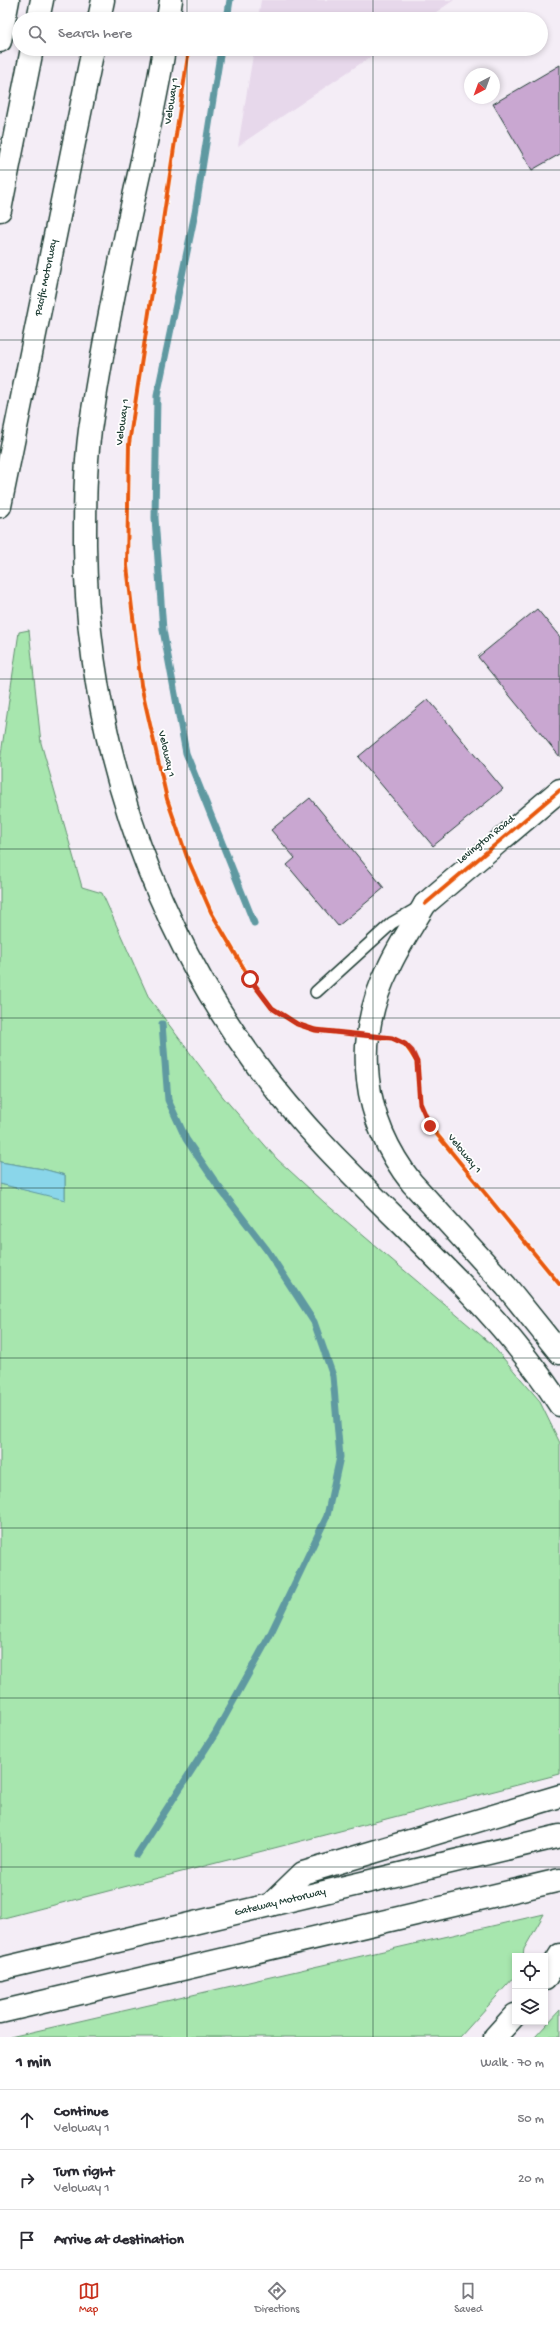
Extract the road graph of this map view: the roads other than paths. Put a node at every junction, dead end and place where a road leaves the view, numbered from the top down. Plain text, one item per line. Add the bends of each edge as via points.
1 (8, 0) edge
2 (42, 0) edge
3 (103, 0) edge
4 (171, 0) edge
5 (39, 12) edge
6 (100, 12) edge
7 (169, 12) edge
8 (0, 41) edge
9 (31, 56) edge
10 (92, 56) edge
11 (163, 56) edge
12 (0, 210) edge
13 (0, 506) edge
14 (560, 790) edge
15 (425, 904) junction
16 (316, 992) dead end
17 (560, 1353) edge
18 (560, 1405) edge
19 (560, 1796) edge
20 (560, 1836) edge
21 (560, 1880) edge
22 (270, 1905) junction
23 (560, 1955) edge
24 (0, 1969) edge
25 (548, 1974) edge
26 (0, 2012) edge
27 (512, 2018) edge
28 (495, 2037) edge

1 - 8 main road
2 - 5 main road
3 - 6 main road
4 - 7 main road
9 - 12 main road
10 - 13 main road, Pacific Motorway
11 - 18 main road via 105,340 90,436 85,509 85,577 99,700 109,748 138,846 160,898 221,1013 252,1059 296,1115 338,1161 488,1312 528,1359
14 - 15 main road, Levington Road
15 - 16 lane, Levington Road via 392,923
15 - 17 main road via 388,968 372,1018 367,1057 368,1079 377,1124 398,1166 506,1286
19 - 22 main road via 303,1873
20 - 22 main road, Gateway Motorway
21 - 26 main road
22 - 24 main road, Gateway Motorway
23 - 25 main road
27 - 28 main road

